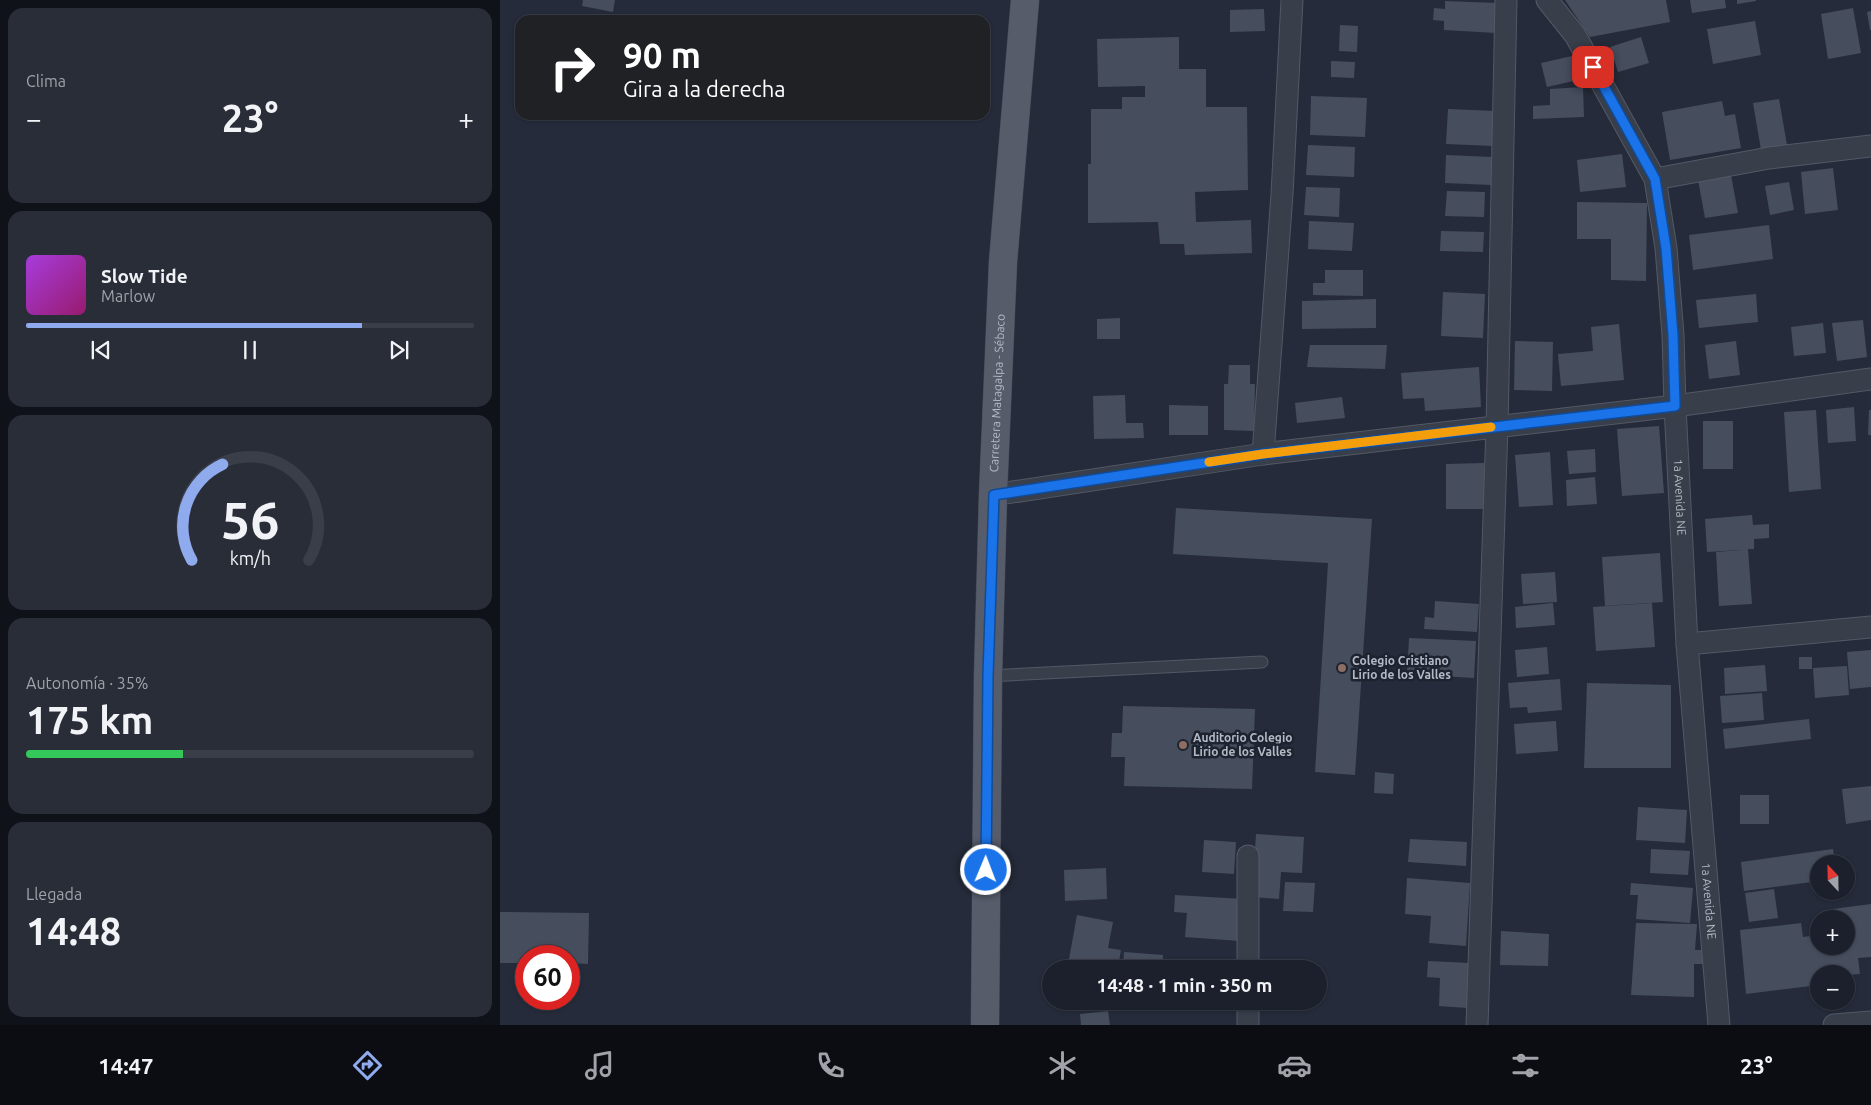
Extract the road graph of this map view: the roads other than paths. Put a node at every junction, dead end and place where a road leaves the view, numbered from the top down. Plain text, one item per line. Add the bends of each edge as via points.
1 (1025, 0) edge
2 (1292, 0) edge
3 (1506, 0) edge
4 (1547, 0) edge
5 (1871, 146) edge
6 (1655, 179) junction
7 (1871, 379) edge
8 (1675, 406) junction
9 (1497, 426) junction
10 (1263, 454) junction
11 (994, 495) junction
12 (1871, 627) edge
13 (1687, 644) junction
14 (1262, 662) dead end
15 (988, 676) junction
16 (1248, 856) dead end
17 (1248, 960) edge
18 (1248, 1010) edge
19 (1871, 1022) edge
20 (984, 1025) edge
21 (1248, 1025) edge
22 (1477, 1025) edge
23 (1719, 1025) edge
24 (1834, 1025) edge

1 - 11 main road, Carretera Matagalpa - Sébaco via 1003,262
2 - 10 street
3 - 9 street
4 - 6 street, 1a Avenida NE via 1575,35
5 - 6 street via 1769,158
6 - 8 street, 1a Avenida NE via 1668,267
7 - 8 street
8 - 9 street
8 - 13 street, 1a Avenida NE
9 - 10 street
9 - 22 street
10 - 11 street
11 - 15 main road, Carretera Matagalpa - Sébaco
12 - 13 street
13 - 23 street, 1a Avenida NE
14 - 15 lane
15 - 20 main road, Carretera Matagalpa - Sébaco
16 - 17 street
18 - 21 street
19 - 24 street

